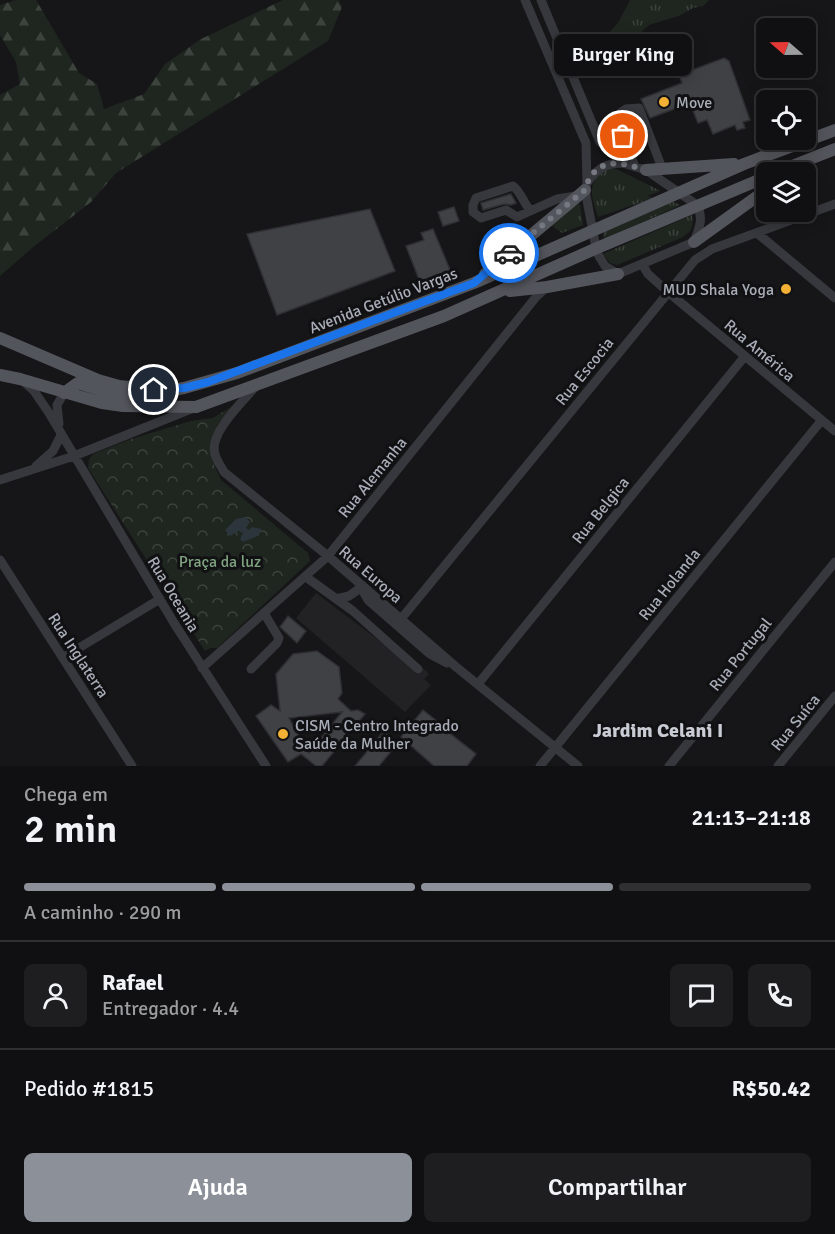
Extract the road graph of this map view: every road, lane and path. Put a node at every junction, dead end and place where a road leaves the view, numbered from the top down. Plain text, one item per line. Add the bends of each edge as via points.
1 (525, 0) edge
2 (541, 0) edge
3 (835, 130) edge
4 (835, 149) edge
5 (814, 157) junction
6 (802, 162) edge
7 (807, 162) edge
8 (623, 163) junction
9 (744, 164) junction
10 (640, 168) junction
11 (662, 168) junction
12 (756, 181) edge
13 (583, 190) junction
14 (679, 193) junction
15 (756, 197) edge
16 (835, 204) edge
17 (697, 205) junction
18 (530, 210) junction
19 (594, 231) junction
20 (757, 233) junction
21 (694, 242) junction
22 (597, 248) junction
23 (642, 264) junction
24 (618, 274) junction
25 (474, 283) junction
26 (547, 288) junction
27 (668, 292) junction
28 (494, 294) junction
29 (835, 298) edge
30 (0, 338) edge
31 (745, 356) junction
32 (0, 375) edge
33 (20, 379) junction
34 (256, 385) junction
35 (168, 390) junction
36 (64, 393) junction
37 (196, 407) junction
38 (821, 421) junction
39 (835, 431) edge
40 (61, 435) junction
41 (74, 456) junction
42 (28, 470) junction
43 (0, 480) edge
44 (328, 556) junction
45 (0, 560) edge
46 (835, 562) edge
47 (306, 577) junction
48 (364, 587) junction
49 (160, 598) junction
50 (336, 599) junction
51 (264, 613) junction
52 (401, 619) junction
53 (64, 657) junction
54 (455, 666) junction
55 (202, 668) junction
56 (251, 669) dead end
57 (418, 669) dead end
58 (478, 684) junction
59 (835, 696) edge
60 (555, 748) junction
61 (132, 766) edge
62 (266, 766) edge
63 (540, 766) edge
64 (578, 766) edge
65 (669, 766) edge
66 (778, 766) edge

1 - 13 street via 586,143
2 - 8 street via 600,142
3 - 9 main road, Avenida Getúlio Vargas
4 - 5 main road
5 - 6 main road
5 - 7 main road
8 - 10 street
8 - 13 street via 604,165
9 - 11 main road
9 - 14 main road, Avenida Getúlio Vargas
10 - 11 main road
10 - 11 street via 618,120 621,112 633,107 639,108
10 - 14 street
12 - 17 main road
13 - 18 street
13 - 19 street
13 - 25 main road
14 - 17 street
14 - 19 main road, Avenida Getúlio Vargas
15 - 21 main road
16 - 20 street, Rua Escocia
17 - 21 street via 701,222
17 - 22 main road
18 - 18 street via 516,217 506,210 481,218 473,212 472,205 476,198 513,186
19 - 22 street
19 - 25 main road, Avenida Getúlio Vargas
20 - 27 street, Rua Escocia via 712,249 686,269
20 - 29 street
21 - 23 street
22 - 24 street via 602,262
22 - 28 main road
23 - 24 street
23 - 27 street, Rua América
24 - 26 main road
25 - 35 main road, Avenida Getúlio Vargas via 237,373
26 - 28 main road
26 - 44 street, Rua Alemanha
27 - 31 street, Rua América
27 - 52 street, Rua Escocia
28 - 34 main road
30 - 35 main road, Avenida Getúlio Vargas via 98,380
31 - 38 street, Rua América
31 - 58 street, Rua Belgica
32 - 33 main road
33 - 36 main road
33 - 40 street, Rua Oceania via 39,398
34 - 37 main road
34 - 44 street, Rua Europa via 218,433 214,454 224,472
35 - 36 main road via 150,397 110,393 78,383
36 - 37 main road via 123,406
36 - 40 street, Rua Oceania via 57,405
37 - 41 street
38 - 39 street, Rua América
38 - 60 street, Rua Holanda
40 - 41 street, Rua Oceania
40 - 42 street via 53,451
41 - 42 street
41 - 49 street, Rua Oceania
42 - 43 street
44 - 47 street, Rua Alemanha
44 - 48 street, Rua Europa
45 - 53 street, Rua Inglaterra
46 - 65 street, Rua Portugal
47 - 50 street
47 - 51 street, Rua Alemanha
48 - 50 street
48 - 52 street, Rua Europa
48 - 54 street via 368,600 439,660
49 - 53 street
49 - 55 street, Rua Oceania
50 - 57 street
51 - 55 street, Rua Alemanha
51 - 56 street via 279,638
52 - 54 street, Rua Europa
53 - 61 street, Rua Inglaterra
54 - 58 street, Rua Europa
55 - 62 street, Rua Oceania
58 - 60 street, Rua Europa
59 - 66 street, Rua Suíca
60 - 63 street, Rua Holanda
60 - 64 street, Rua Europa

